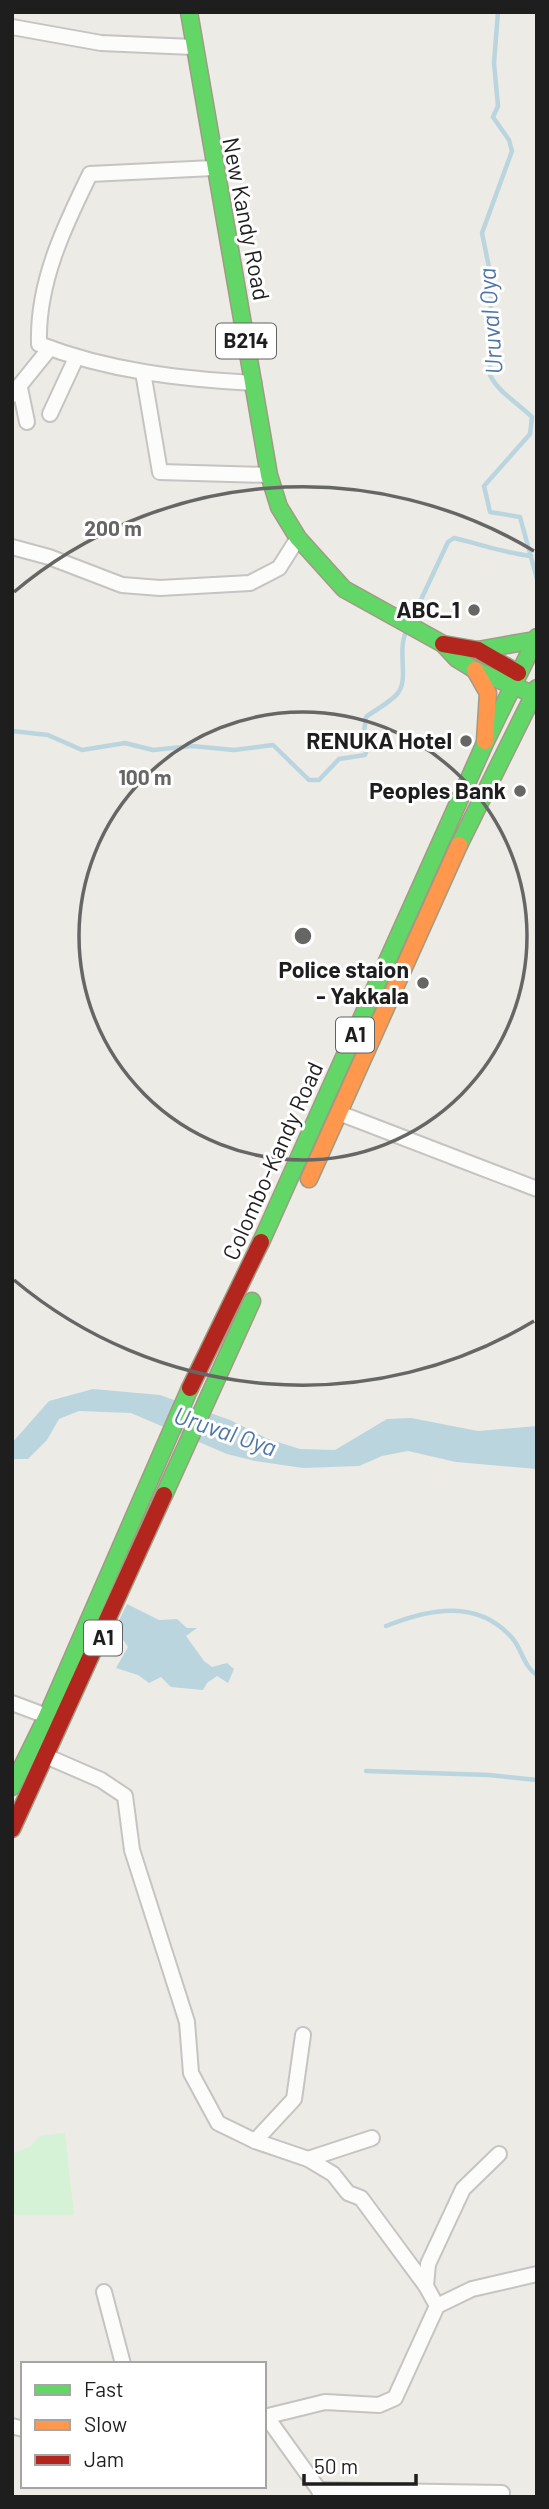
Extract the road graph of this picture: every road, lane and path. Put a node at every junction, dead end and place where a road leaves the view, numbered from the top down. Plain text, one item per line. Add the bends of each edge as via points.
1 (188, 12) edge
2 (12, 27) edge
3 (193, 47) junction
4 (213, 168) junction
5 (50, 348) junction
6 (76, 358) junction
7 (143, 372) junction
8 (254, 383) junction
9 (16, 391) edge
10 (50, 414) dead end
11 (27, 422) dead end
12 (269, 475) junction
13 (298, 538) junction
14 (12, 547) edge
15 (536, 639) edge
16 (443, 644) junction
17 (478, 650) junction
18 (475, 670) junction
19 (517, 679) junction
20 (536, 688) edge
21 (485, 743) junction
22 (339, 1113) junction
23 (287, 1188) junction
24 (537, 1189) edge
25 (257, 1291) dead end
26 (12, 1703) edge
27 (47, 1716) junction
28 (63, 1723) junction
29 (48, 1757) junction
30 (12, 1787) edge
31 (12, 1829) edge
32 (303, 2035) dead end
33 (372, 2138) dead end
34 (255, 2141) junction
35 (499, 2154) dead end
36 (308, 2159) junction
37 (537, 2274) edge
38 (426, 2286) junction
39 (104, 2292) dead end
40 (438, 2306) junction
41 (122, 2362) edge
42 (266, 2416) edge
43 (266, 2417) edge
44 (320, 2493) edge
45 (502, 2493) dead end

1 - 3 main road, New Kandy Road / B214
2 - 3 street via 101,43
3 - 4 main road, New Kandy Road / B214
4 - 5 street via 90,174 58,237 38,321 39,344
4 - 8 main road, New Kandy Road / B214
5 - 6 street
5 - 9 street
6 - 7 street
6 - 10 street
7 - 8 street
7 - 12 street via 160,472
8 - 12 main road, New Kandy Road / B214
9 - 11 street
12 - 13 main road, New Kandy Road / B214 via 279,507
13 - 14 street via 279,568 250,583 172,588 122,585
13 - 16 main road, New Kandy Road / B214 via 344,589
15 - 17 main road
15 - 19 main road, Colombo-Kandy Road / A1
16 - 17 main road, New Kandy Road / B214
16 - 18 main road, New Kandy Road / B214
17 - 19 main road, New Kandy Road / B214
18 - 19 main road, New Kandy Road / B214
18 - 21 main road via 488,692
19 - 20 main road, New Kandy Road / B214
19 - 21 main road, Colombo-Kandy Road / A1
20 - 22 main road, Colombo-Kandy Road / A1 via 487,785
21 - 23 main road, Colombo-Kandy Road / A1
22 - 23 main road, Colombo-Kandy Road / A1 via 303,1194
22 - 24 street
23 - 27 main road, Colombo-Kandy Road / A1 via 187,1395
25 - 28 main road, Colombo-Kandy Road / A1
26 - 27 street
27 - 28 street
27 - 30 main road, A1
28 - 29 main road, A1
29 - 31 main road, A1
29 - 34 street via 102,1780 125,1796 132,1850 187,2022 191,2073 218,2123
32 - 34 street via 294,2099
33 - 36 street
34 - 36 street
35 - 38 street via 463,2189 428,2264
36 - 38 street via 333,2174 348,2193 362,2198
37 - 40 street via 471,2289
38 - 40 street
39 - 41 street
40 - 42 street via 395,2398 379,2405 325,2402
43 - 44 street
44 - 45 street

